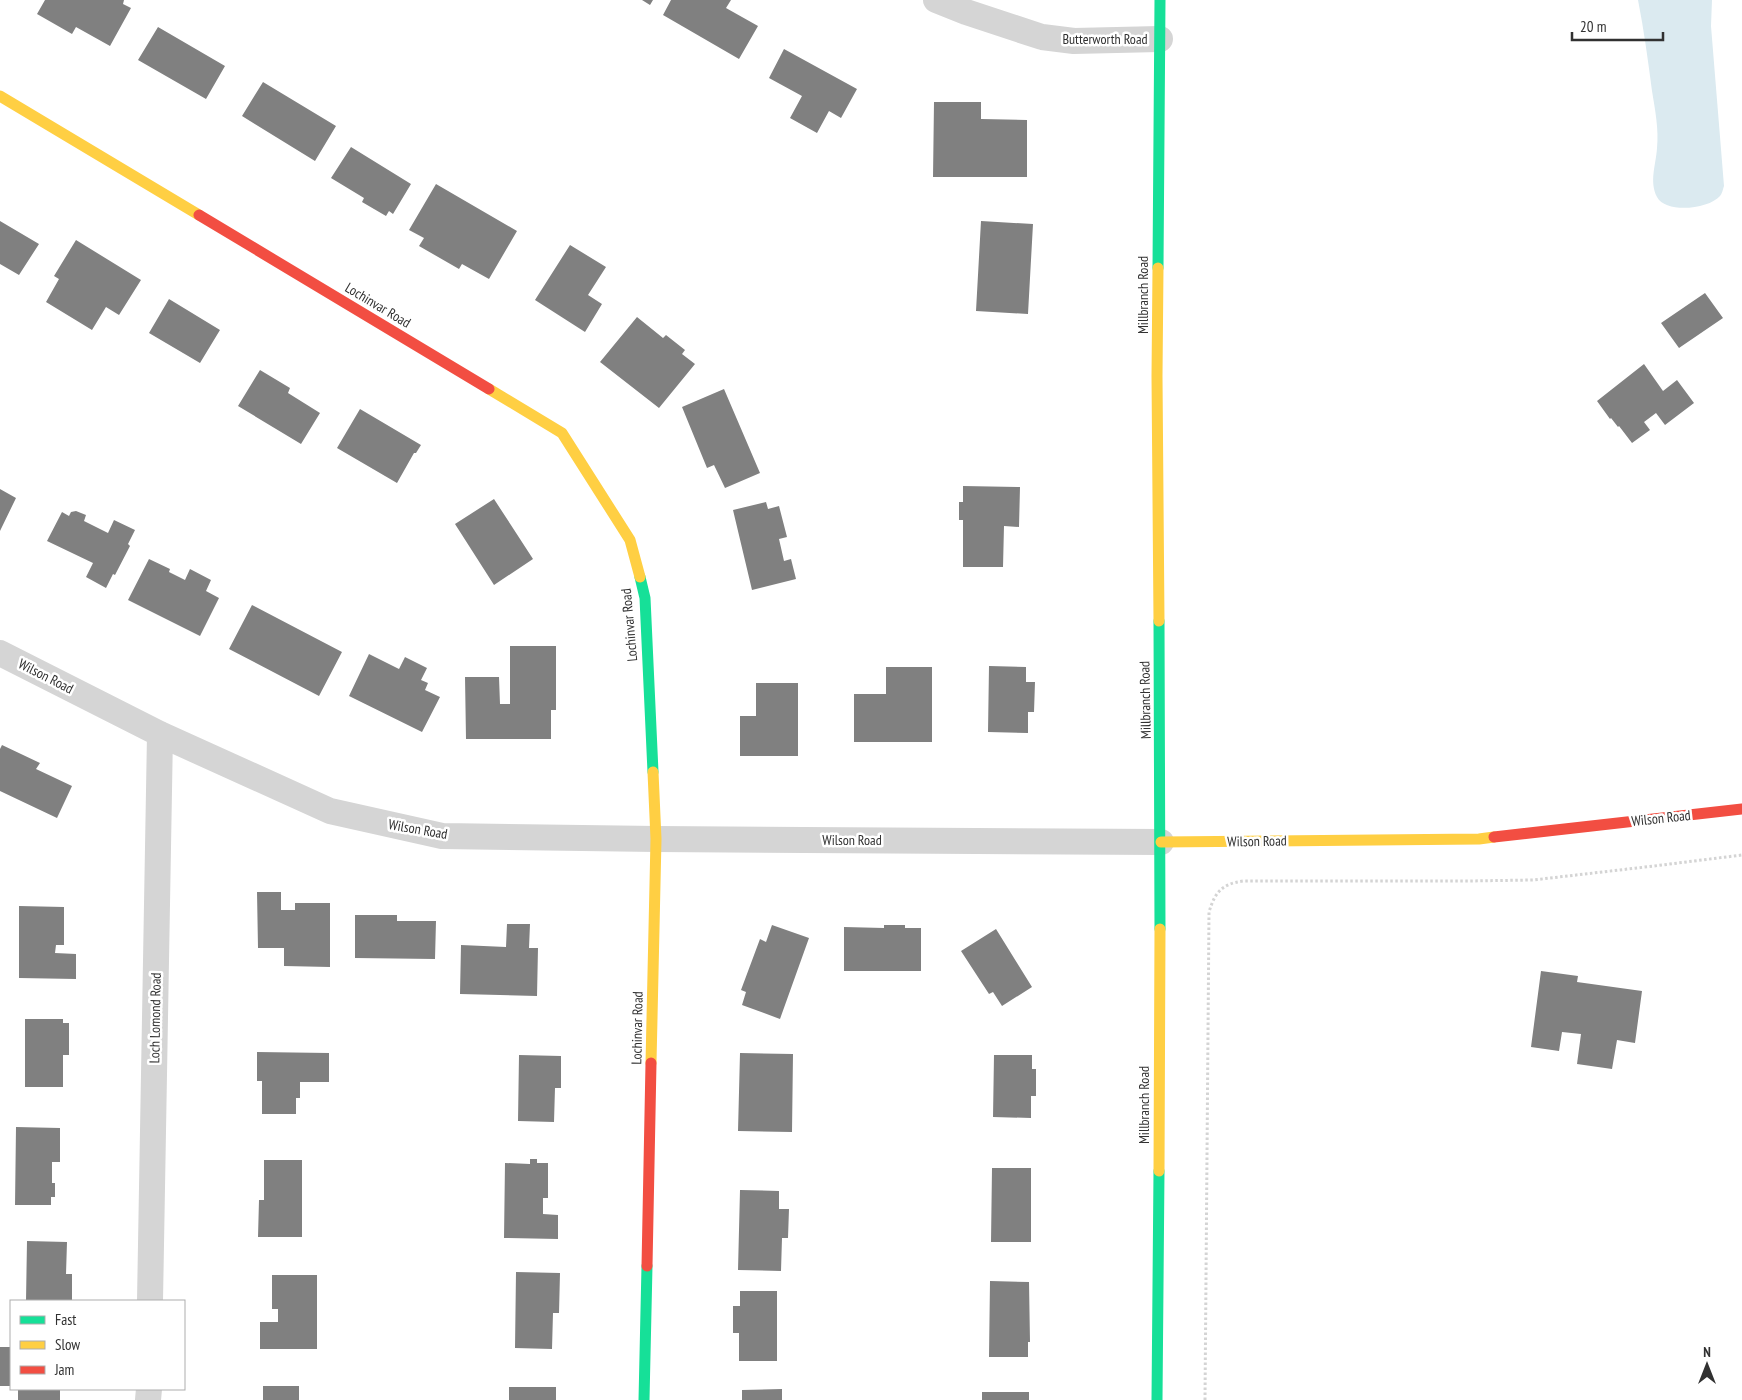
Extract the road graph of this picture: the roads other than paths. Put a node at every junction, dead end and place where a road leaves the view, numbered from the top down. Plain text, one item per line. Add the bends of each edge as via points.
1 (936, 0) edge
2 (1160, 0) edge
3 (1160, 39) junction
4 (0, 96) edge
5 (0, 653) edge
6 (160, 734) junction
7 (1742, 809) edge
8 (656, 839) junction
9 (1161, 842) junction
10 (150, 1300) edge
11 (644, 1400) edge
12 (1157, 1400) edge

1 - 3 street, Butterworth Road via 1042,37 1074,41
2 - 3 street, Millbranch Road
3 - 9 street, Millbranch Road via 1157,386
4 - 8 street, Lochinvar Road via 562,433 630,540 645,598
5 - 6 street, Wilson Road
6 - 8 street, Wilson Road via 330,811 442,836
6 - 10 street, Loch Lomond Road
7 - 9 street, Wilson Road via 1479,838
8 - 9 street, Wilson Road
8 - 11 street, Lochinvar Road
9 - 12 street, Millbranch Road

